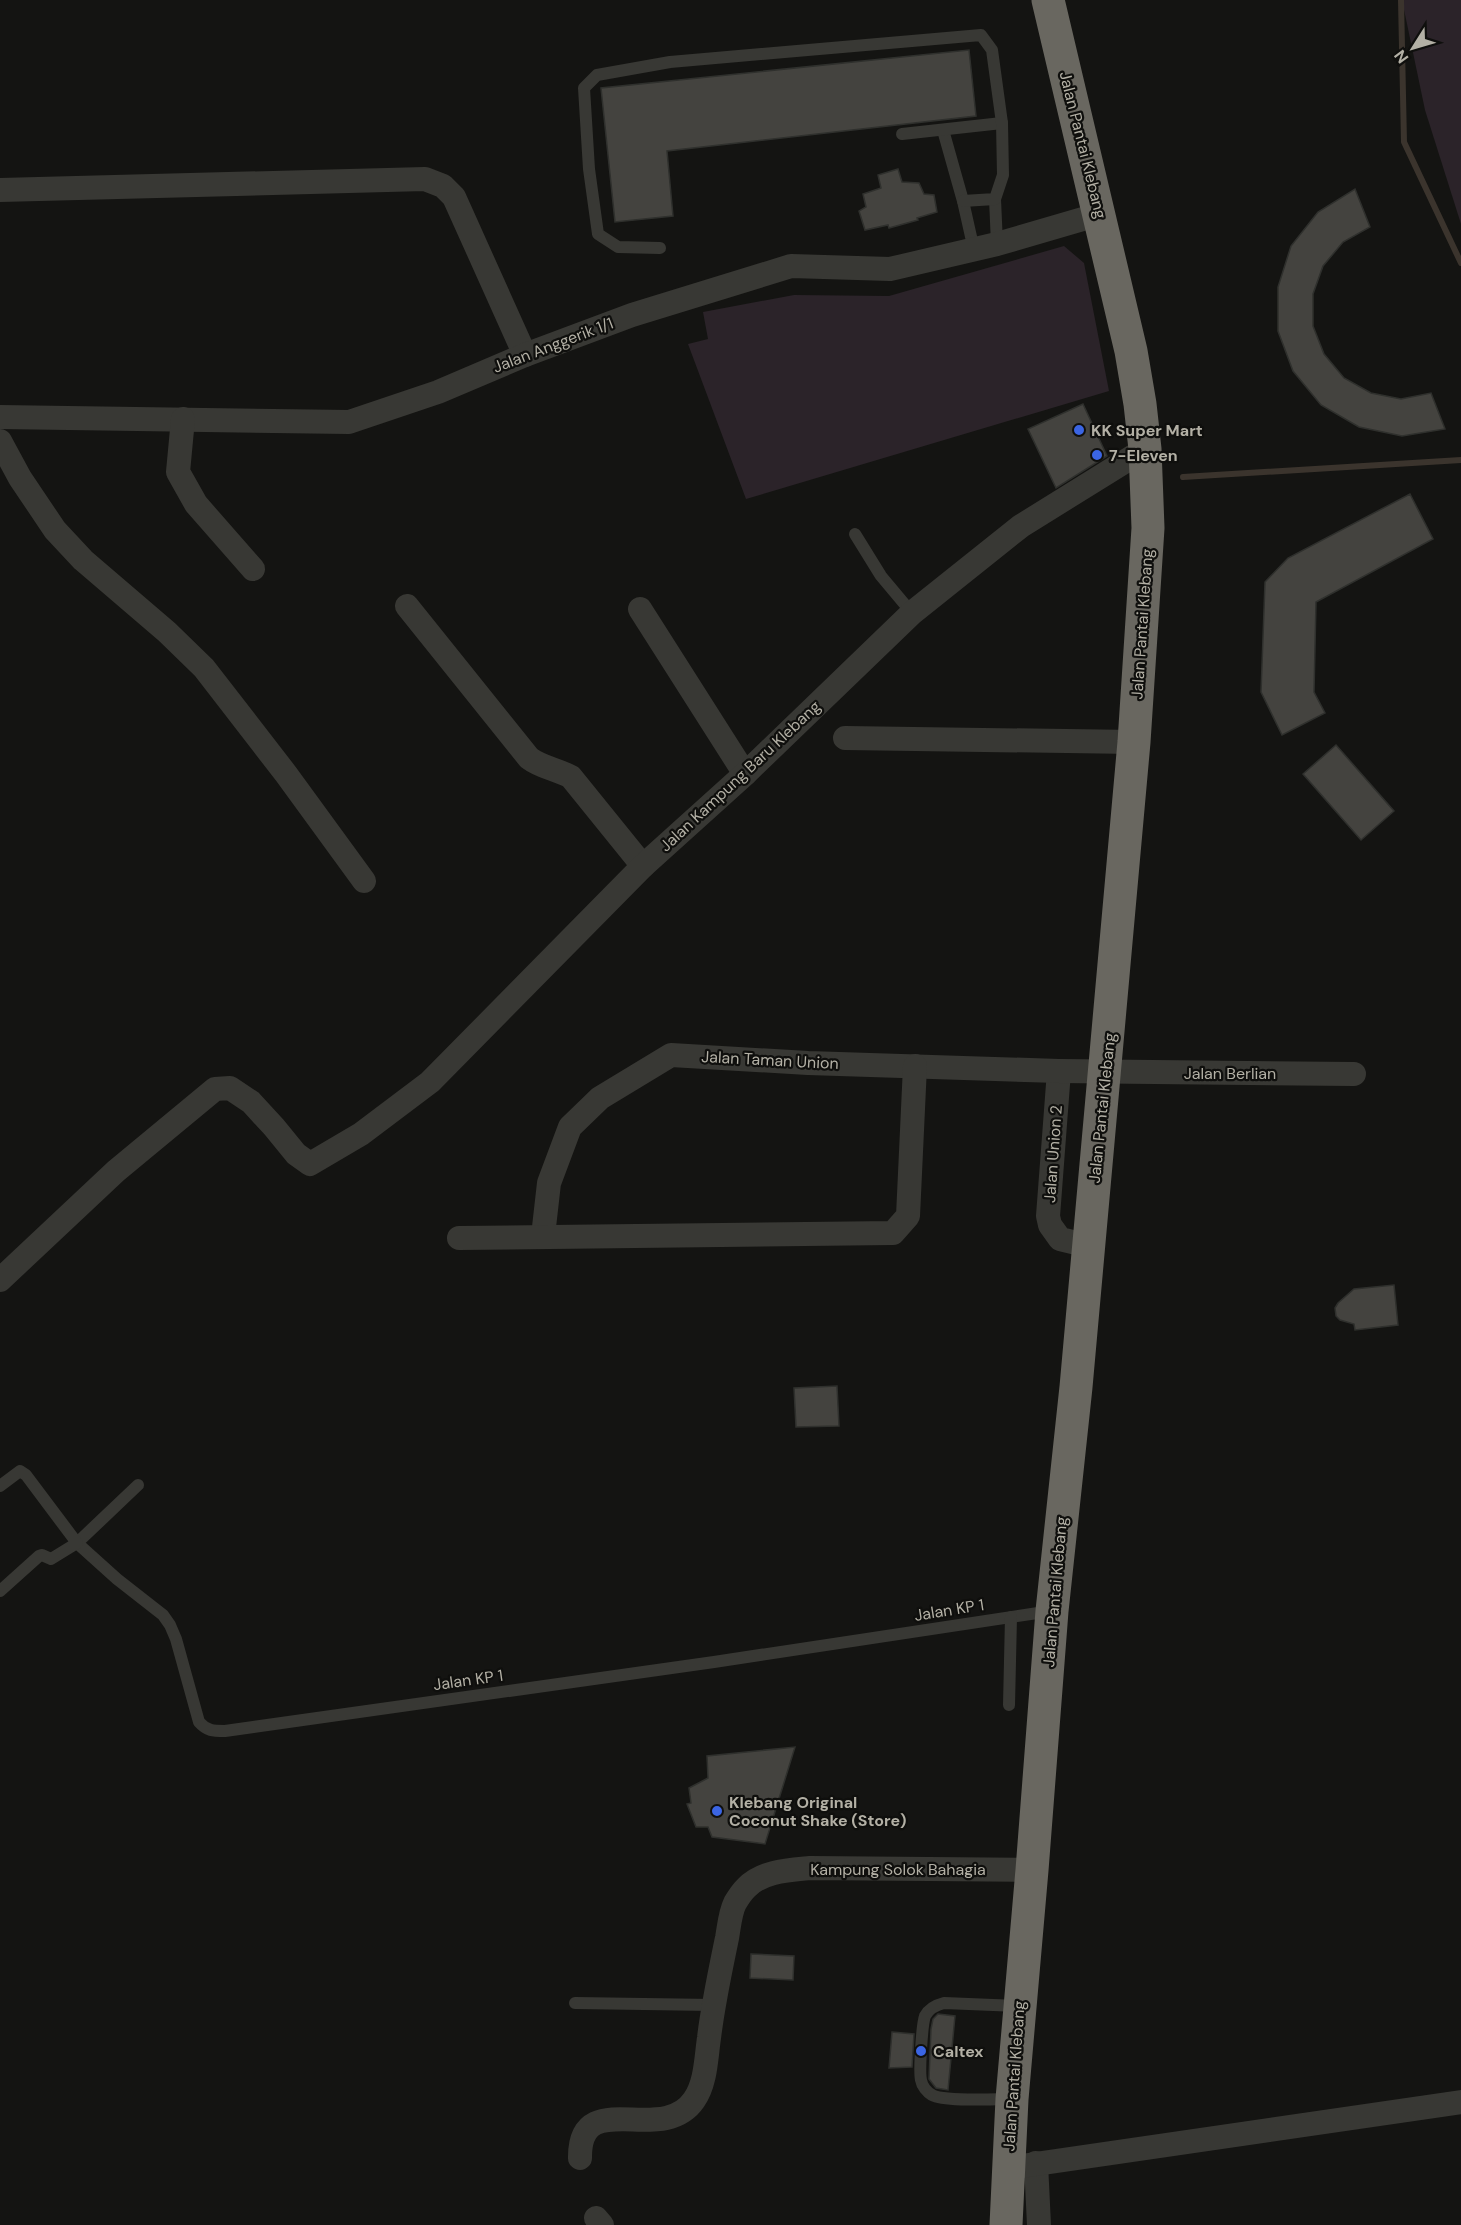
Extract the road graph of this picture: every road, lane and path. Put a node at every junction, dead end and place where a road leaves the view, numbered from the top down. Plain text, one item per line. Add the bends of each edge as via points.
1 (1048, 0) edge
2 (1002, 123) junction
3 (943, 130) junction
4 (902, 134) dead end
5 (0, 190) edge
6 (994, 199) junction
7 (963, 201) junction
8 (1100, 214) junction
9 (986, 247) junction
10 (660, 248) dead end
11 (525, 355) junction
12 (0, 417) edge
13 (183, 419) junction
14 (0, 441) edge
15 (1145, 449) junction
16 (855, 534) dead end
17 (254, 568) dead end
18 (407, 606) dead end
19 (640, 609) dead end
20 (912, 613) junction
21 (845, 738) dead end
22 (1134, 742) junction
23 (745, 774) junction
24 (643, 867) junction
25 (364, 881) dead end
26 (915, 1066) junction
27 (1059, 1071) junction
28 (1106, 1072) junction
29 (1354, 1074) dead end
30 (543, 1236) junction
31 (459, 1238) dead end
32 (1089, 1246) junction
33 (0, 1280) edge
34 (138, 1485) dead end
35 (0, 1486) edge
36 (77, 1543) junction
37 (0, 1591) edge
38 (1052, 1611) junction
39 (1011, 1617) junction
40 (1009, 1705) dead end
41 (1032, 1870) junction
42 (575, 2003) dead end
43 (713, 2005) junction
44 (1019, 2006) junction
45 (1012, 2098) junction
46 (1461, 2102) edge
47 (580, 2158) dead end
48 (1022, 2166) junction
49 (1006, 2225) edge
50 (1039, 2225) edge

1 - 8 highway, Jalan Pantai Klebang
2 - 3 lane
2 - 6 lane via 1003,175
2 - 10 lane via 992,50 981,35 670,62 597,75 584,88 598,234 618,247
3 - 4 lane
3 - 7 lane
5 - 11 street via 425,179 443,186 454,197
6 - 7 lane
6 - 9 lane
7 - 9 lane
8 - 9 street, Jalan Anggerik 1/1
8 - 15 highway, Jalan Pantai Klebang via 1131,351
9 - 11 street, Jalan Anggerik 1/1 via 891,269 791,266 632,315
11 - 13 street, Jalan Anggerik 1/1 via 438,392 349,422
12 - 13 street, Jalan Anggerik 1/1
13 - 17 street via 178,472 196,504
14 - 25 street via 55,530 204,668
15 - 20 street, Jalan Kampung Baru Klebang via 1021,526
15 - 22 highway, Jalan Pantai Klebang via 1148,528
16 - 20 lane via 881,576
18 - 24 street via 529,758 539,766 571,777
19 - 23 street
20 - 23 street, Jalan Kampung Baru Klebang
21 - 22 street
22 - 28 highway, Jalan Pantai Klebang
23 - 24 street, Jalan Kampung Baru Klebang
24 - 33 street, Jalan Kampung Baru Klebang via 430,1082 361,1134 310,1164 296,1154 251,1102 230,1088 215,1089 116,1171
26 - 27 street, Jalan Taman Union
26 - 30 street, Jalan Taman Union via 671,1055 600,1098 570,1127 549,1183
26 - 30 street via 908,1216 892,1233
27 - 28 street, Jalan Taman Union
27 - 32 street, Jalan Union 2 via 1048,1216 1060,1239
28 - 29 street, Jalan Berlian
28 - 32 highway, Jalan Pantai Klebang
30 - 31 street
32 - 38 highway, Jalan Pantai Klebang
34 - 36 lane
35 - 36 lane, Jalan KP 1 via 20,1472 26,1474
36 - 37 lane via 51,1559 39,1556
36 - 39 lane, Jalan KP 1 via 163,1615 176,1640 199,1722 212,1731
38 - 39 lane, Jalan KP 1
38 - 41 highway, Jalan Pantai Klebang
39 - 40 lane
41 - 43 street, Kampung Solok Bahagia via 810,1868 765,1876 746,1887 734,1904
41 - 44 highway, Jalan Pantai Klebang
42 - 43 lane
43 - 47 street via 704,2074 694,2100 681,2113 664,2120 612,2118 595,2123 580,2142
44 - 45 highway, Jalan Pantai Klebang
44 - 45 lane via 944,2003 926,2013 923,2025 921,2080 933,2096
45 - 48 highway, Jalan Pantai Klebang
46 - 48 street
48 - 49 highway, Jalan Pantai Klebang
48 - 50 street

